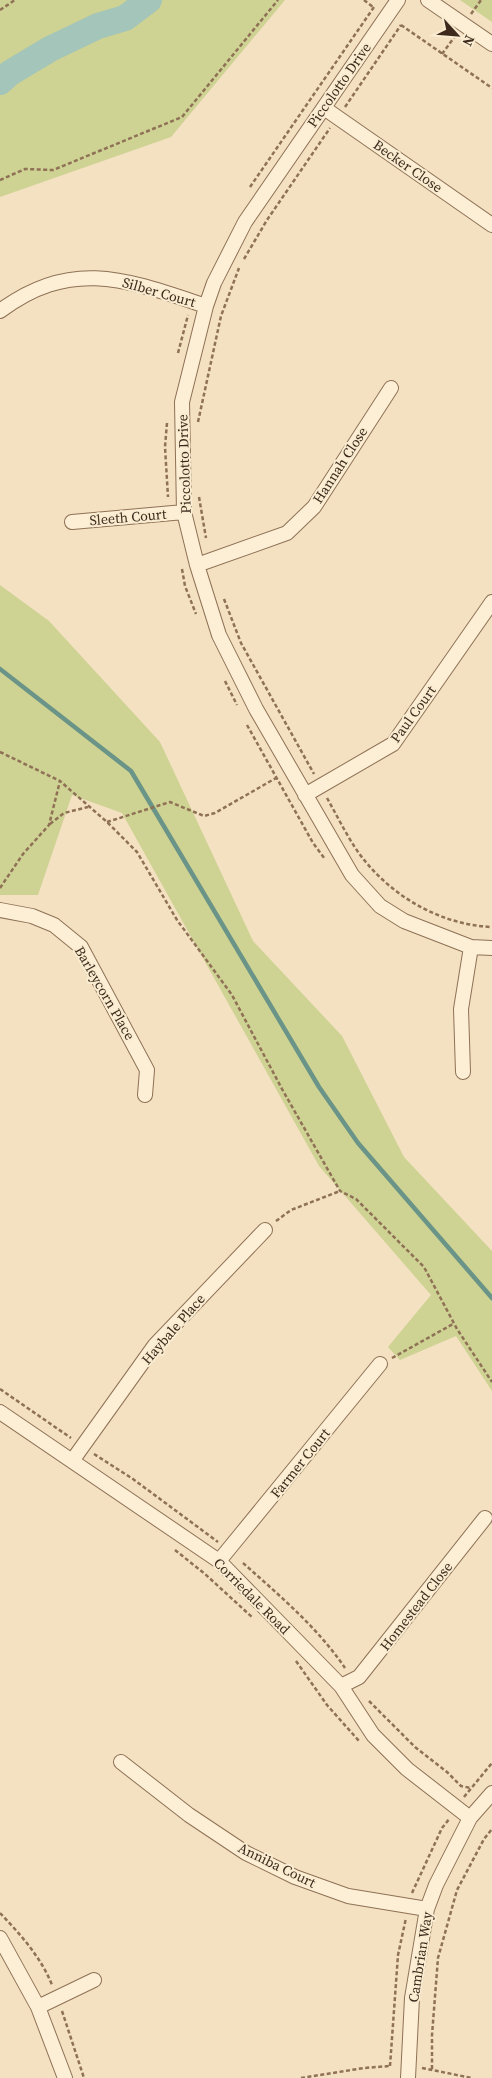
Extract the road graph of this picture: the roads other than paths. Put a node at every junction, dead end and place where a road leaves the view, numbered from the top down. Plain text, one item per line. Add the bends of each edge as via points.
1 (398, 0) edge
2 (428, 0) edge
3 (492, 44) edge
4 (324, 108) junction
5 (492, 225) edge
6 (206, 306) junction
7 (0, 311) edge
8 (391, 388) dead end
9 (178, 513) junction
10 (72, 522) dead end
11 (197, 565) junction
12 (492, 602) edge
13 (305, 795) junction
14 (0, 910) edge
15 (471, 947) junction
16 (492, 948) edge
17 (463, 1072) dead end
18 (146, 1095) dead end
19 (265, 1230) road end
20 (380, 1364) road end
21 (0, 1412) edge
22 (72, 1461) junction
23 (484, 1518) dead end
24 (219, 1561) junction
25 (341, 1686) junction
26 (121, 1762) dead end
27 (492, 1793) edge
28 (470, 1818) junction
29 (427, 1909) junction
30 (0, 1938) edge
31 (94, 1980) dead end
32 (38, 2007) junction
33 (409, 2073) edge
34 (65, 2078) edge

1 - 4 street, Piccolotto Drive
2 - 3 street
4 - 5 street, Becker Close
4 - 6 street, Piccolotto Drive via 245,222
6 - 7 street, Silber Court via 143,285 110,278 75,278 45,285
6 - 9 street, Piccolotto Drive via 182,402
8 - 11 street, Hannah Close via 314,507 287,533
9 - 10 street, Sleeth Court
9 - 11 street, Piccolotto Drive
11 - 13 street, Piccolotto Drive via 219,635
12 - 13 street, Paul Court via 393,744
13 - 15 street, Piccolotto Drive via 352,875 380,906 404,921
14 - 18 street, Barleycorn Place via 32,916 54,925 81,947 147,1070
15 - 16 street, Piccolotto Drive
15 - 17 street via 461,1009
19 - 22 street, Haybale Place via 155,1346
20 - 24 street, Farmer Court
21 - 22 street, Corriedale Road
22 - 24 street, Corriedale Road
23 - 25 street, Homestead Close via 359,1677
24 - 25 street, Corriedale Road
25 - 28 street, Corriedale Road via 373,1735 407,1769
26 - 29 street, Anniba Court via 190,1815 246,1853 270,1865 348,1896
27 - 28 street, Cambrian Way
28 - 29 street, Cambrian Way
29 - 33 street, Cambrian Way via 412,1998
30 - 32 street
31 - 32 street
32 - 34 street

